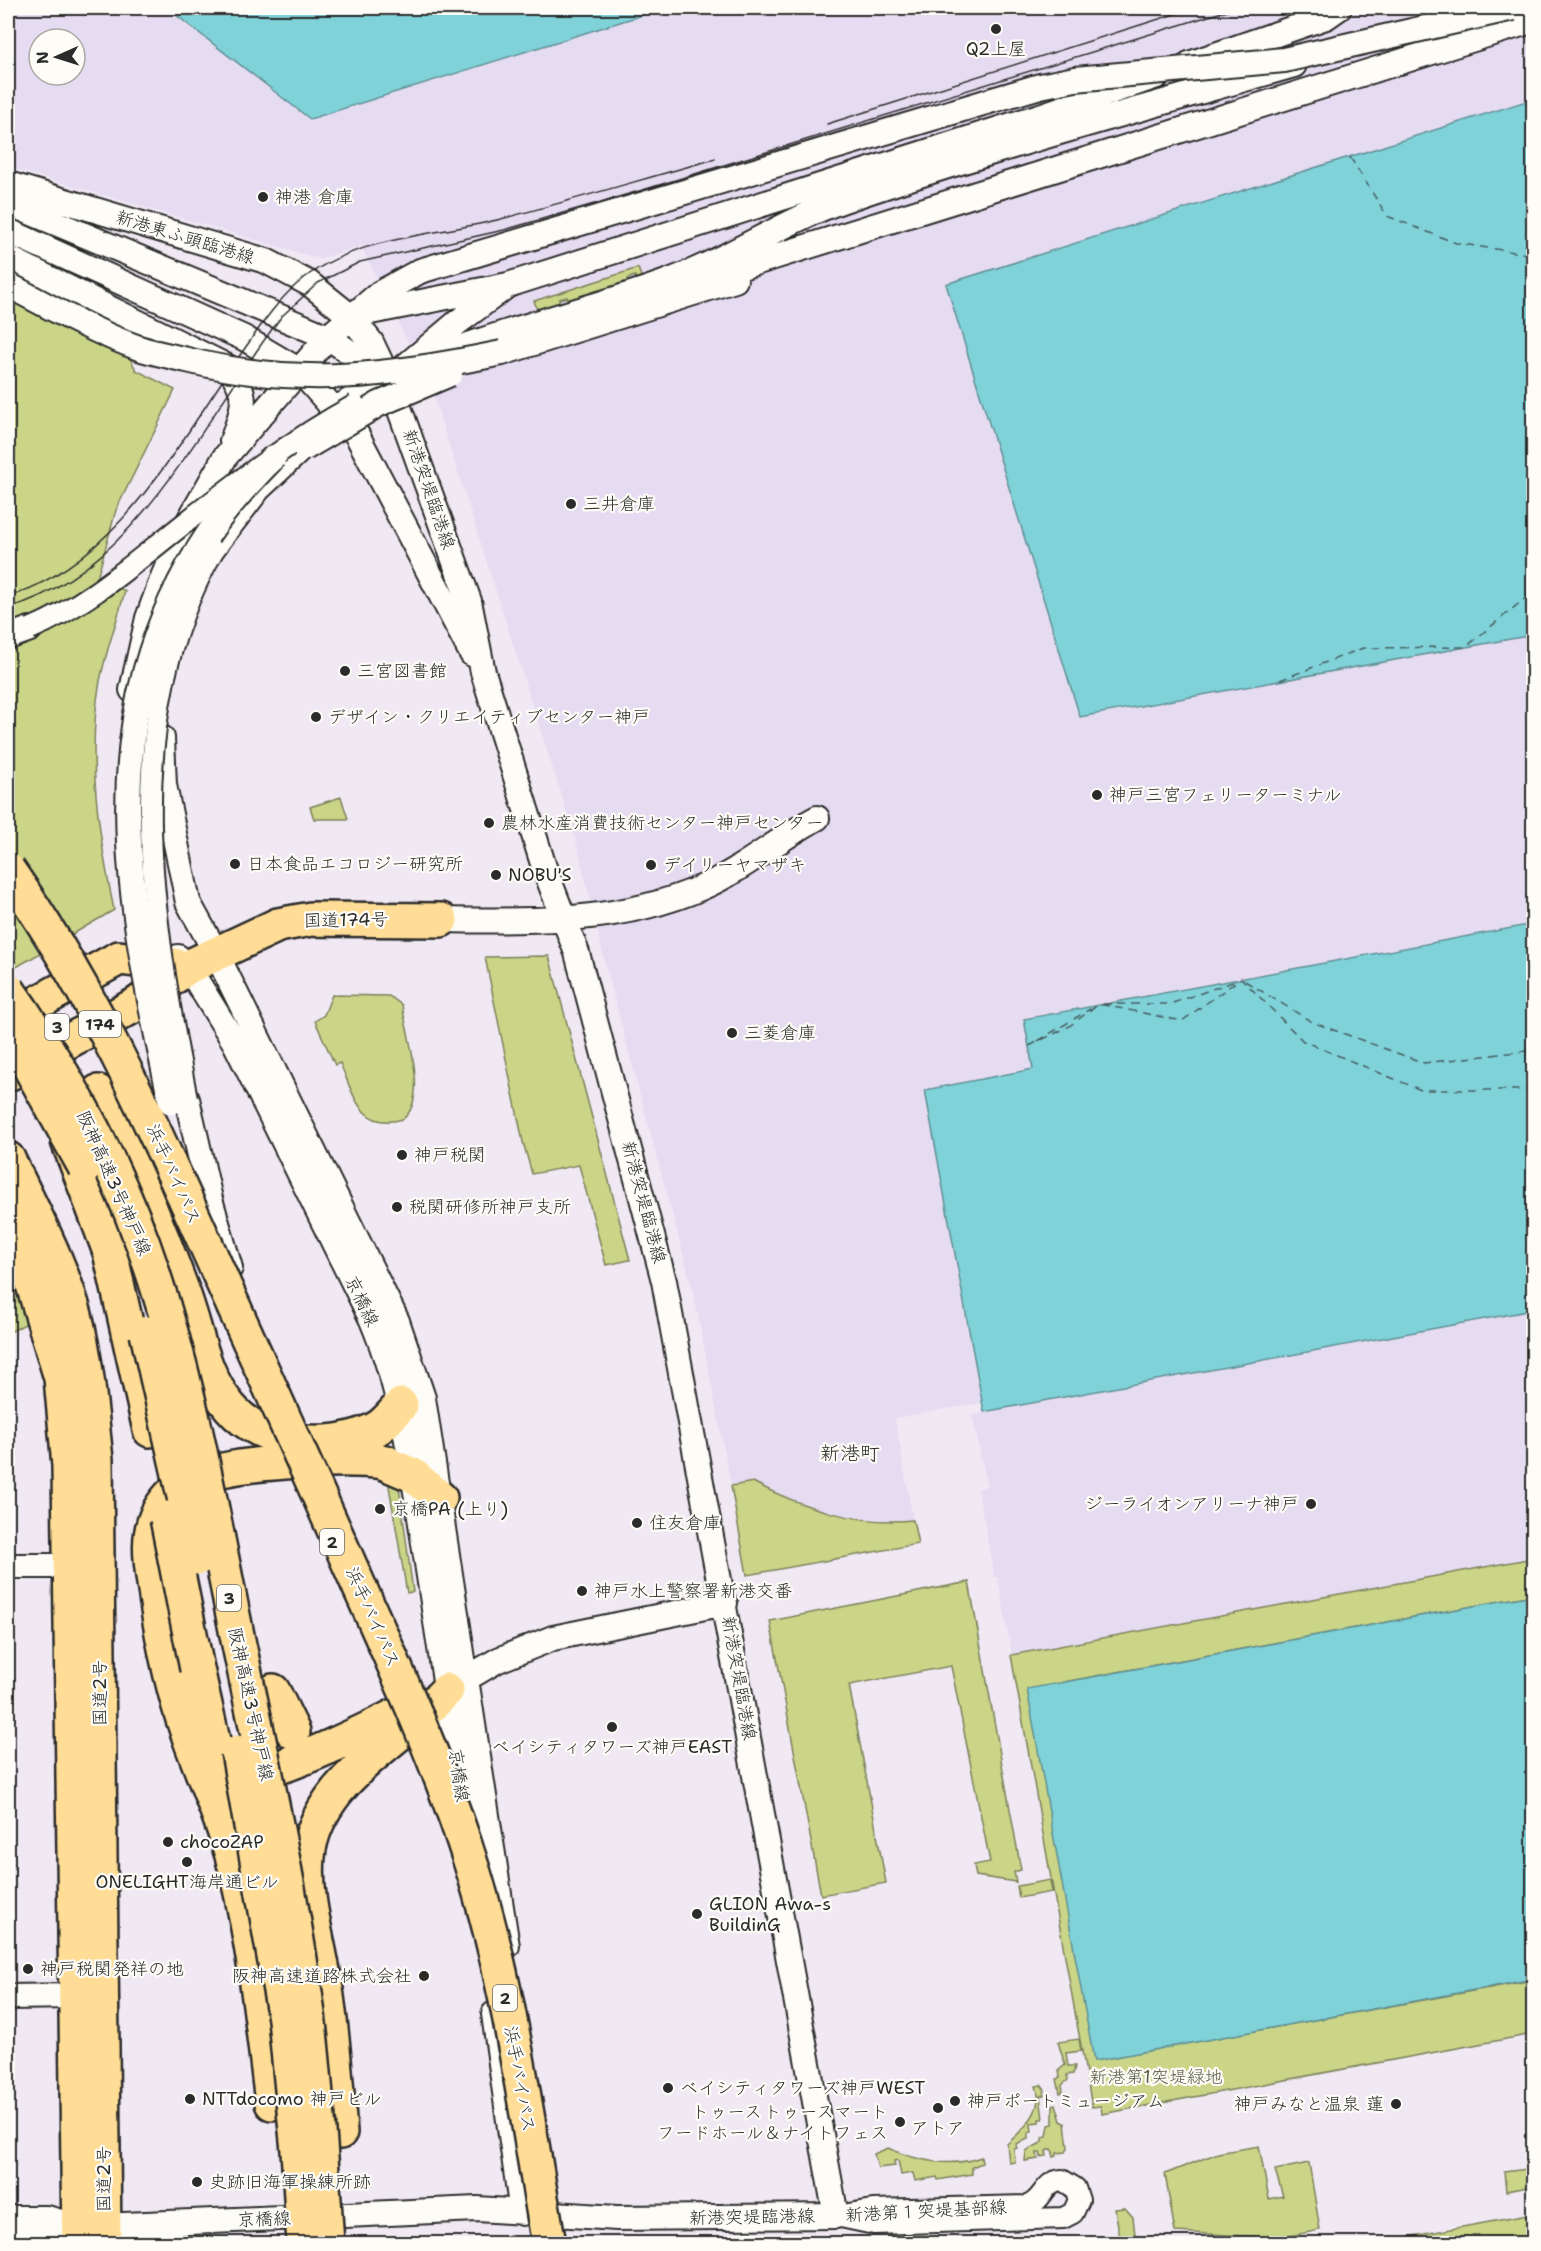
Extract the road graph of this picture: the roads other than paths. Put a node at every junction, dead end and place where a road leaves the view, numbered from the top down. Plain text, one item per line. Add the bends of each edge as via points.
1 (1339, 8) edge
2 (1471, 8) edge
3 (1513, 8) edge
4 (1531, 8) edge
5 (1533, 21) edge
6 (1533, 32) edge
7 (1361, 45) junction
8 (8, 184) edge
9 (8, 202) edge
10 (8, 231) edge
11 (8, 258) edge
12 (8, 273) edge
13 (8, 285) edge
14 (508, 285) junction
15 (350, 316) junction
16 (328, 337) junction
17 (501, 348) junction
18 (300, 371) junction
19 (388, 380) junction
20 (336, 409) junction
21 (305, 448) junction
22 (274, 457) junction
23 (225, 458) junction
24 (19, 633) edge
25 (8, 648) edge
26 (483, 672) junction
27 (817, 819) dead end
28 (8, 870) edge
29 (8, 884) edge
30 (564, 919) junction
31 (441, 920) joint
32 (202, 960) junction
33 (8, 968) edge
34 (8, 990) edge
35 (8, 1019) edge
36 (8, 1030) edge
37 (8, 1074) edge
38 (187, 1099) joint
39 (55, 1108) junction
40 (8, 1159) edge
41 (8, 1216) edge
42 (237, 1329) junction
43 (274, 1394) junction
44 (401, 1405) junction
45 (376, 1429) junction
46 (348, 1448) junction
47 (317, 1451) junction
48 (201, 1456) junction
49 (400, 1468) junction
50 (440, 1498) junction
51 (8, 1566) edge
52 (70, 1566) junction
53 (725, 1604) junction
54 (183, 1669) junction
55 (457, 1684) junction
56 (293, 1732) dead end
57 (76, 1996) junction
58 (8, 1997) edge
59 (522, 2213) junction
60 (836, 2216) junction
61 (8, 2218) edge
62 (546, 2234) edge
63 (91, 2235) edge
64 (8, 2240) edge
65 (290, 2244) edge
66 (304, 2244) edge
67 (327, 2244) edge
68 (342, 2244) edge

1 - 14 street via 1326,17 1043,115
2 - 7 street, bridge
3 - 15 street, bridge via 1284,60 1075,79 1040,86 420,271 380,293
4 - 7 street, bridge
5 - 17 street
6 - 17 street
7 - 19 street, bridge via 843,201 662,284 476,342
8 - 15 street, 新港東ふ頭臨港線 via 266,261 310,284
9 - 16 street
10 - 18 street via 244,338
11 - 23 street via 228,367 245,398
12 - 17 street via 141,338 227,359 329,366
13 - 17 street, bridge via 139,348 250,374 372,375 439,366
14 - 15 street
14 - 19 street
15 - 16 street
15 - 19 street, 新港突堤臨港線 via 371,342
16 - 18 street
16 - 19 street
17 - 21 street, bridge via 379,404
17 - 22 street, bridge via 374,395
18 - 20 street, 新港突堤臨港線
18 - 23 street
19 - 20 street
19 - 26 street, 新港突堤臨港線 via 468,601
20 - 26 street, 新港突堤臨港線 via 357,435
20 - 32 street via 300,435 224,527 203,565 172,658 163,722 164,785
21 - 25 street, bridge via 66,626
21 - 38 street, bridge via 260,490 213,552 194,586 162,681 152,765 155,886 165,976
22 - 24 street, bridge via 232,485 92,597 60,617
22 - 42 street, bridge via 210,531 176,589 151,651 134,715 128,784 130,863 146,986 182,1145
23 - 32 street via 183,531 163,577 137,656 130,705 131,815 141,905 150,930
26 - 30 street, 新港突堤臨港線
27 - 30 street via 704,886 674,898 612,915
28 - 43 highway, 浜手バイパス / 2, bridge via 56,941 119,1054
29 - 42 highway, 浜手バイパス / 2 via 73,985 108,1051
30 - 31 street
30 - 53 street, 新港突堤臨港線 via 577,953 661,1269
31 - 32 highway, 国道174号 / 174 via 300,920 267,929
32 - 35 highway via 119,958
32 - 37 highway, 国道174号 / 174 via 137,1004
32 - 44 street, 京橋線 via 235,1043 372,1320
32 - 50 street, 京橋線 via 397,1321 423,1398
33 - 47 highway, 3 via 67,1040 98,1092 142,1183 217,1389 231,1408 262,1432
34 - 48 highway, 阪神高速3号神戸線 / 3, bridge via 75,1096 128,1205 158,1291
36 - 39 highway, 阪神高速3号神戸線 / 3, bridge
38 - 43 street, bridge via 225,1253
39 - 54 highway, 3, bridge via 98,1216 121,1292
39 - 66 highway, 阪神高速3号神戸線 / 3, bridge via 95,1187 128,1269 146,1326 178,1461 273,1940 294,2098
40 - 63 highway, 国道2号 via 74,1312 86,1366 96,1460
41 - 52 highway, 国道2号 via 32,1278 61,1378 69,1466
42 - 62 highway, 浜手バイパス / 2 via 382,1655 459,1847 492,1970
43 - 62 highway, 浜手バイパス / 2, bridge via 435,1760 465,1845 511,2028
44 - 45 highway, 3
44 - 49 street, 京橋線
45 - 46 highway
45 - 47 highway, 3
46 - 47 highway
46 - 49 highway
47 - 49 highway, 3
47 - 54 highway, 3 via 192,1479 164,1504 154,1522 150,1552
48 - 56 highway, bridge via 246,1620
48 - 67 highway, 阪神高速3号神戸線 / 3, bridge via 296,1936 316,2096
49 - 50 highway
49 - 55 street, 京橋線
50 - 55 street, 京橋線
51 - 52 street
52 - 57 highway, 国道2号
53 - 55 street via 554,1638 507,1656
53 - 60 street, 新港突堤臨港線
54 - 55 highway, 3 via 220,1756 232,1769 249,1774 268,1771 365,1731
54 - 65 highway, 3 via 187,1732 238,1877 259,2001
55 - 59 street, 京橋線
55 - 62 street, 京橋線
55 - 68 highway via 336,1792 310,1840 308,1876 332,2030 340,2132
57 - 58 street
57 - 63 highway, 国道2号
59 - 62 street, 新港突堤臨港線
59 - 63 street, 京橋線 via 477,2209
60 - 60 street, 新港第１突堤基部線 via 873,2210 1027,2206 1058,2180 1072,2185 1079,2200 1073,2213 1057,2219 873,2224
60 - 62 street, 新港突堤臨港線 via 688,2218
61 - 63 street via 47,2218
63 - 64 street

